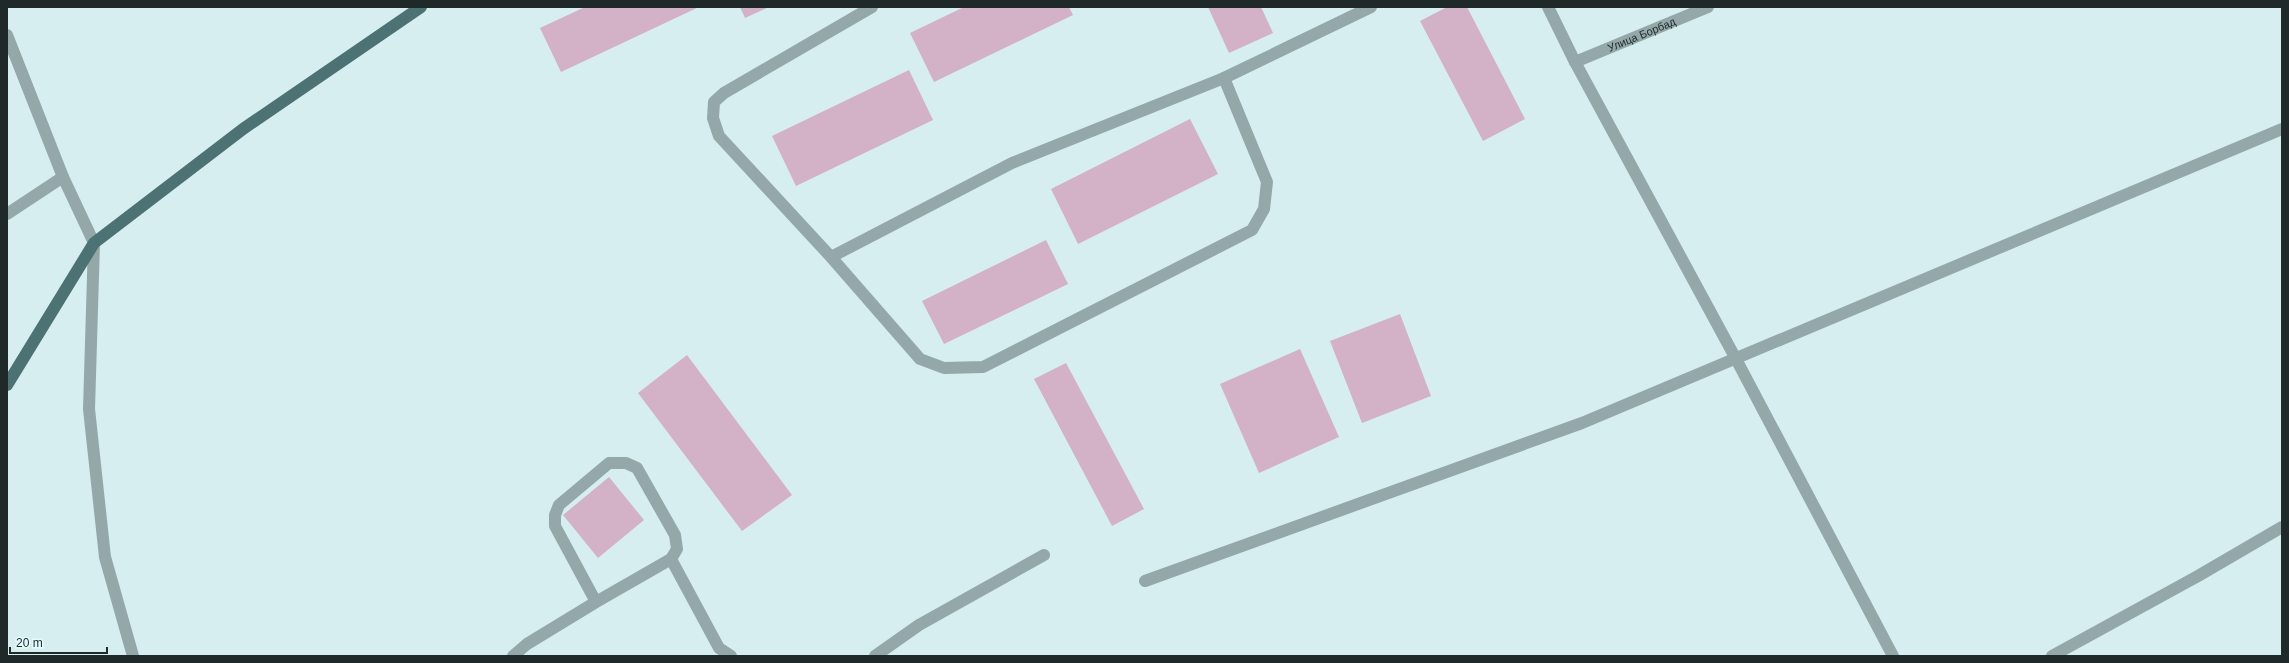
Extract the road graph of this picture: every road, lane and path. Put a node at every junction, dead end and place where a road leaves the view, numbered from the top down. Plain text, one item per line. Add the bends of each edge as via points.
1 (421, 7) edge
2 (872, 7) edge
3 (1372, 7) edge
4 (1548, 7) edge
5 (1708, 7) edge
6 (7, 35) edge
7 (1575, 62) junction
8 (1224, 78) junction
9 (2282, 129) edge
10 (63, 177) junction
11 (7, 214) edge
12 (94, 243) junction
13 (831, 257) junction
14 (1736, 359) junction
15 (7, 385) edge
16 (2282, 527) edge
17 (1044, 555) dead end
18 (671, 559) junction
19 (1144, 581) dead end
20 (596, 602) junction
21 (132, 656) edge
22 (513, 656) edge
23 (731, 656) edge
24 (875, 656) edge
25 (1893, 656) edge
26 (2052, 656) edge

1 - 12 main road via 243,128
2 - 13 street via 724,92 714,102 713,118 719,136
3 - 8 street
4 - 7 street
5 - 7 street, Улица Борбад
6 - 10 street
7 - 14 street
8 - 13 street via 1012,163
8 - 13 street via 1267,182 1264,209 1252,230 983,367 944,368 920,359
9 - 14 street
10 - 11 street
10 - 12 street
12 - 15 main road
12 - 21 street via 89,409 105,557
14 - 19 street via 1582,423
14 - 25 street
16 - 26 street
17 - 24 street via 919,625
18 - 20 street
18 - 20 street via 677,548 675,535 637,468 626,463 609,463 559,505 555,514 555,526
18 - 23 street via 719,648
20 - 22 street via 527,644

